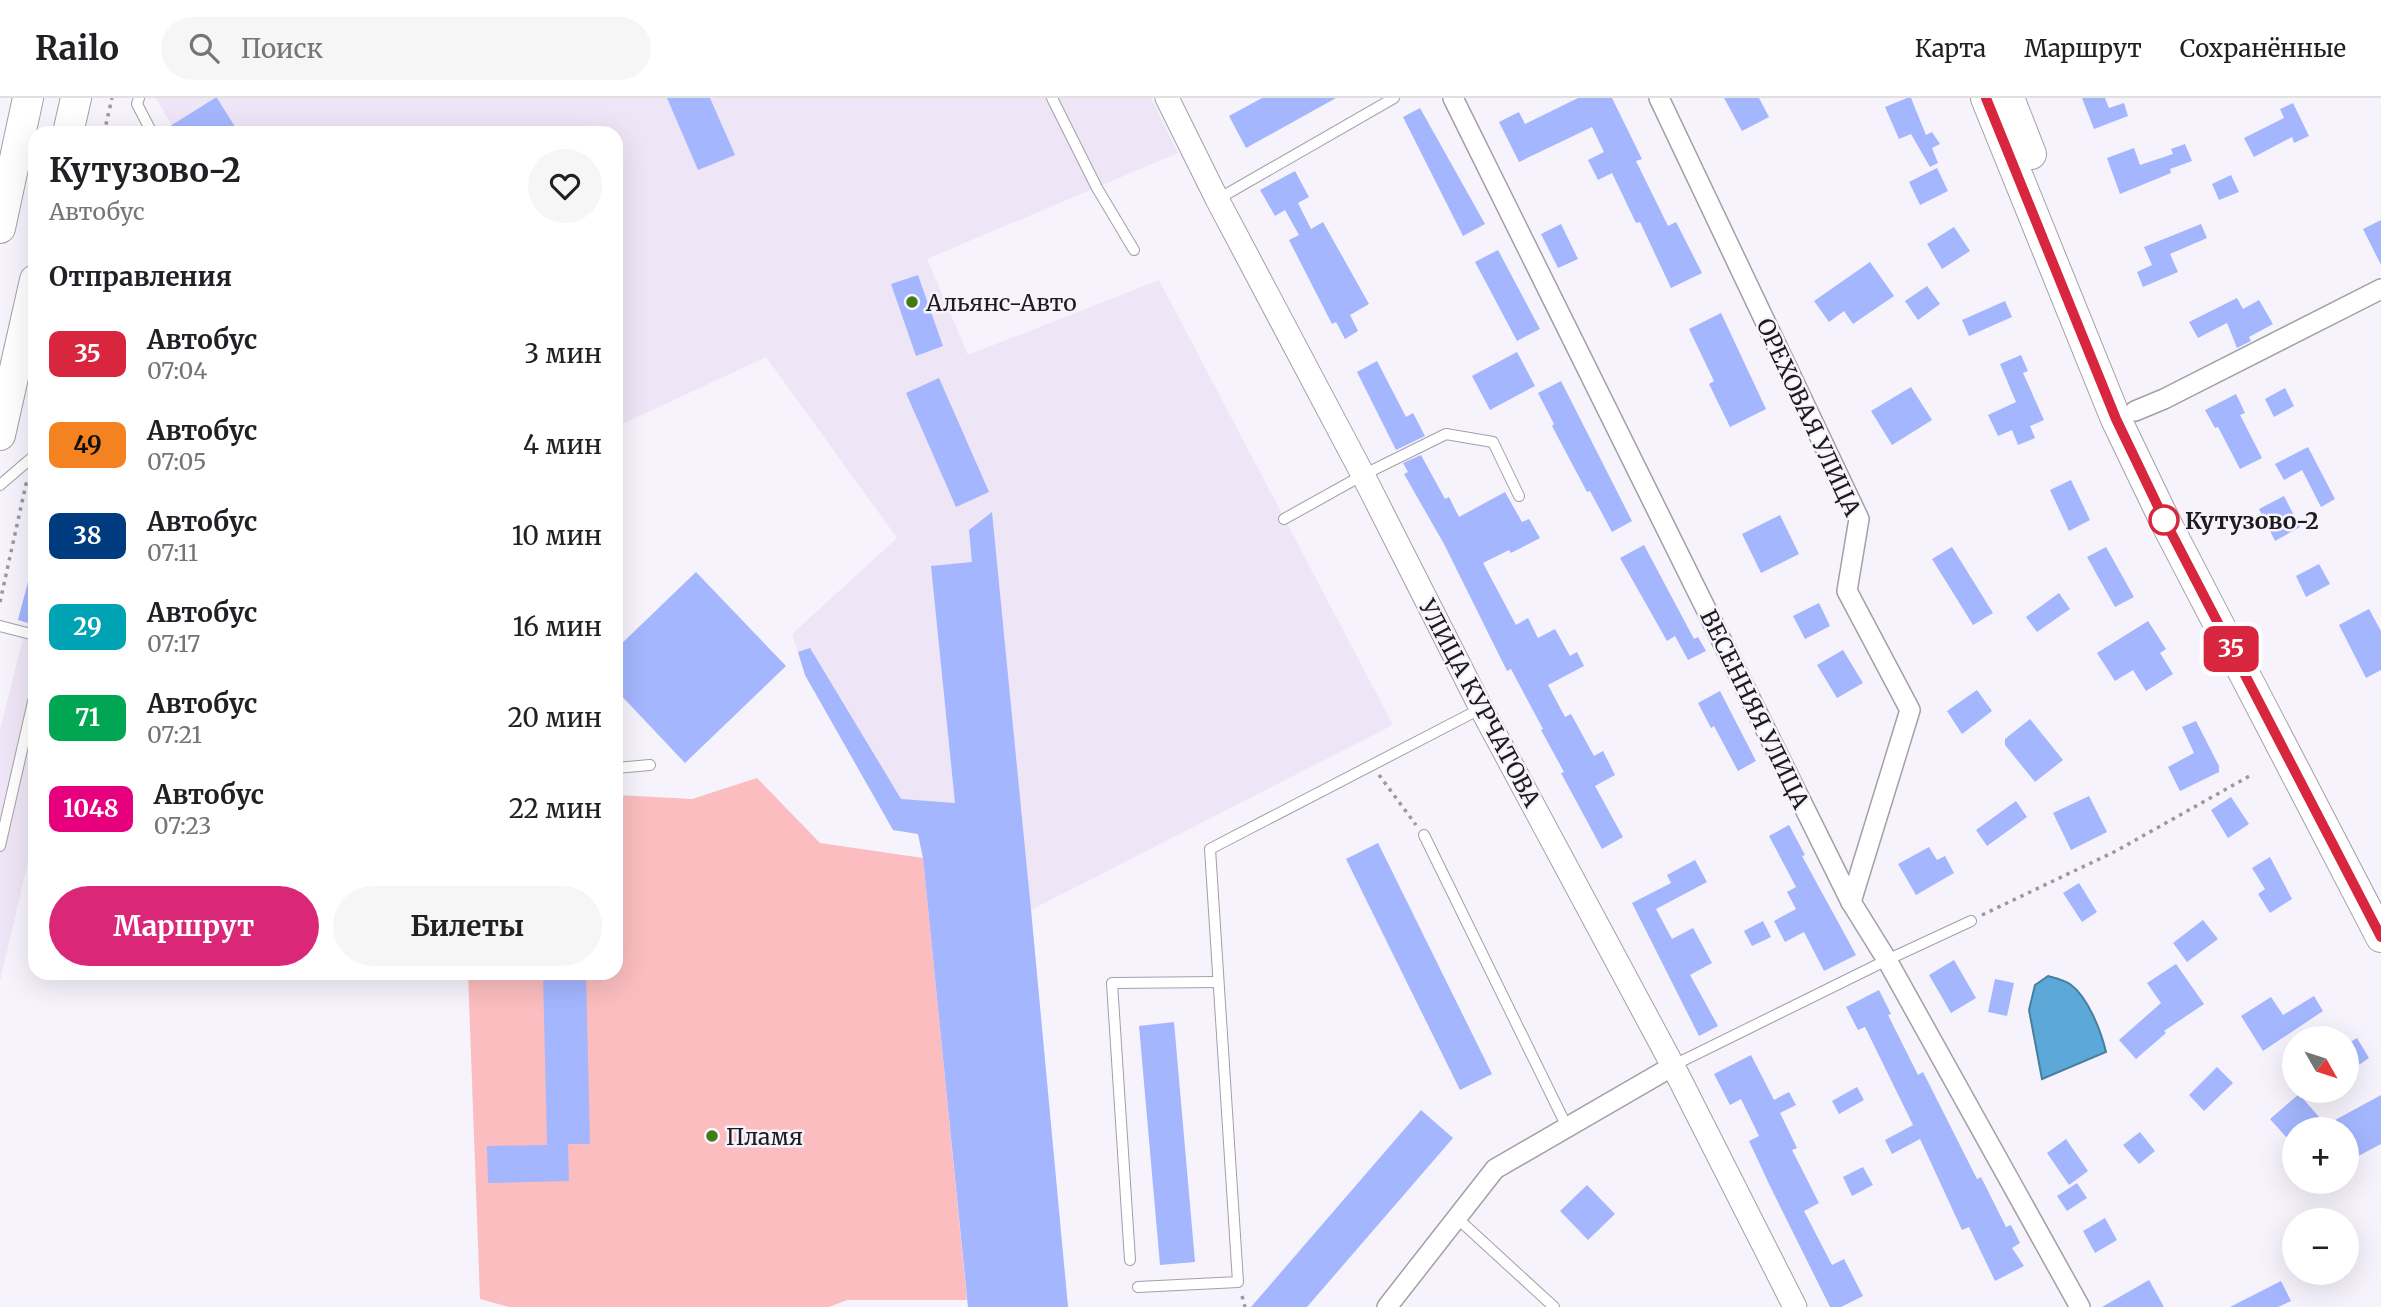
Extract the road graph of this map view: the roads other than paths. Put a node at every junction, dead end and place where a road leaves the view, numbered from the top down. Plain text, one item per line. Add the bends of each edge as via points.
1 (28, 98) edge
2 (76, 98) edge
3 (139, 98) edge
4 (1052, 98) edge
5 (1167, 98) edge
6 (1394, 98) edge
7 (1453, 98) edge
8 (1659, 98) edge
9 (1986, 98) edge
10 (2009, 98) edge
11 (70, 126) edge
12 (148, 126) edge
13 (1217, 199) junction
14 (0, 228) edge
15 (1134, 250) dead end
16 (2381, 289) edge
17 (28, 311) edge
18 (2135, 411) junction
19 (0, 435) edge
20 (28, 461) edge
21 (1363, 475) junction
22 (0, 485) edge
23 (1519, 496) dead end
24 (1284, 519) dead end
25 (0, 626) edge
26 (28, 633) edge
27 (1481, 708) junction
28 (28, 724) edge
29 (650, 765) dead end
30 (623, 767) edge
31 (1424, 835) road end
32 (0, 846) edge
33 (2381, 894) edge
34 (1850, 902) junction
35 (1971, 921) road end
36 (2381, 937) edge
37 (1887, 960) junction
38 (1218, 982) junction
39 (1674, 1066) junction
40 (1567, 1127) junction
41 (1457, 1218) junction
42 (1130, 1261) dead end
43 (1138, 1287) dead end
44 (1387, 1307) edge
45 (1553, 1307) edge
46 (1795, 1307) edge
47 (2080, 1307) edge

1 - 14 main road
2 - 11 main road
3 - 12 lane via 137,104
4 - 15 lane
5 - 13 street, УЛИЦА КУРЧАТОВА
6 - 13 lane
7 - 34 street, ВЕСЕННЯЯ УЛИЦА
8 - 34 street, ОРЕХОВАЯ УЛИЦА via 1859,519 1847,591 1910,710
9 - 36 main road via 2116,419
10 - 18 main road
13 - 21 street, УЛИЦА КУРЧАТОВА
16 - 18 street
17 - 19 main road
18 - 33 main road via 2194,536
20 - 22 lane
21 - 23 lane via 1446,434 1493,442
21 - 24 lane
21 - 27 street, УЛИЦА КУРЧАТОВА
25 - 26 lane
27 - 38 lane via 1210,849
27 - 39 street, УЛИЦА КУРЧАТОВА
28 - 32 lane
29 - 30 lane
31 - 40 lane
34 - 37 street, ВЕСЕННЯЯ УЛИЦА
35 - 37 lane
37 - 39 lane
37 - 47 street, ВЕСЕННЯЯ УЛИЦА
38 - 42 lane via 1112,983
38 - 43 lane via 1238,1282
39 - 40 street
39 - 46 street, УЛИЦА КУРЧАТОВА
40 - 41 street via 1495,1169
41 - 44 street
41 - 45 lane

